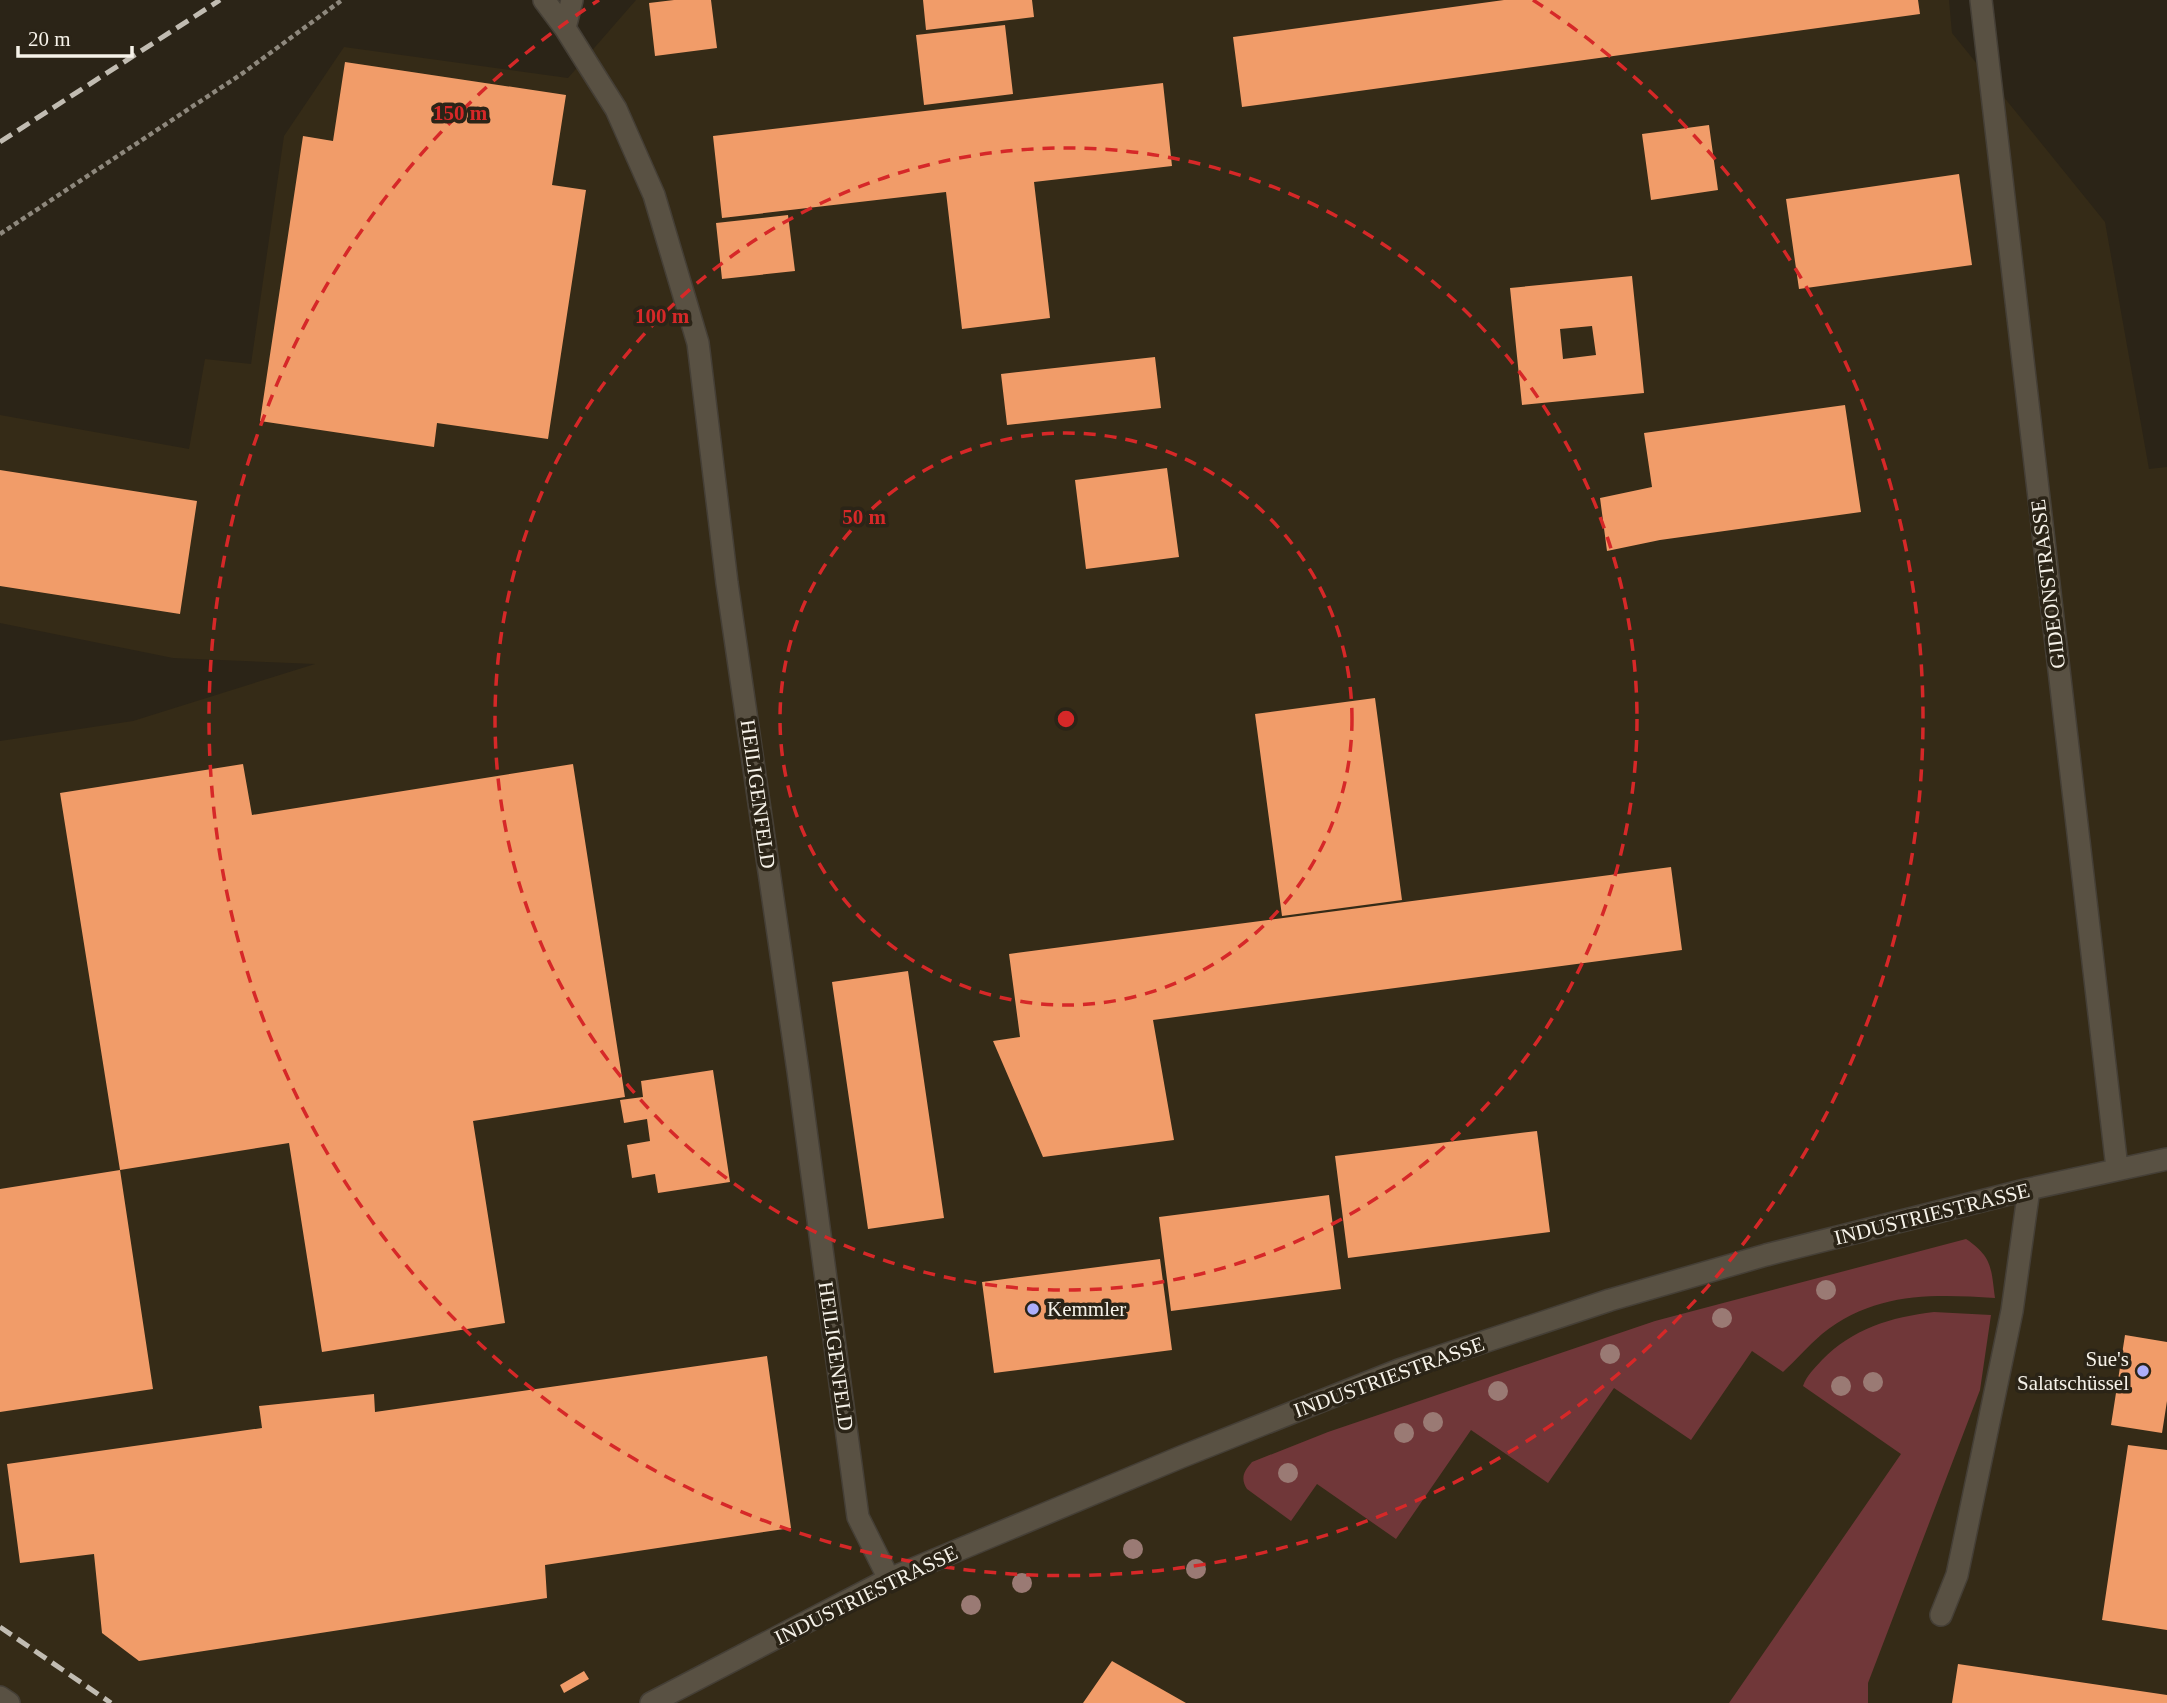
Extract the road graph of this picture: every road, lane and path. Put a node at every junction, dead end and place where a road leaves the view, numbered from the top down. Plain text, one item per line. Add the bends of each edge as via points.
1 (342, 0) edge
2 (544, 0) edge
3 (572, 0) edge
4 (1981, 0) edge
5 (565, 28) junction
6 (0, 234) edge
7 (2167, 1159) edge
8 (2117, 1168) junction
9 (2029, 1189) junction
10 (889, 1578) junction
11 (1941, 1615) dead end
12 (685, 1695) edge
13 (0, 1697) edge
14 (9, 1703) edge
15 (651, 1703) edge

1 - 6 path via 243,73
2 - 5 street, HEILIGENFELD
3 - 5 street
4 - 8 street, GIDEONSTRASSE
5 - 10 street, HEILIGENFELD via 616,109 654,195 698,343 727,583 858,1517
7 - 8 street, INDUSTRIESTRASSE
8 - 9 street, INDUSTRIESTRASSE
9 - 10 street, INDUSTRIESTRASSE via 1766,1255 1610,1300 1399,1370
9 - 11 street via 2017,1284 1960,1562
10 - 12 street, INDUSTRIESTRASSE
12 - 15 street, INDUSTRIESTRASSE
13 - 14 street

